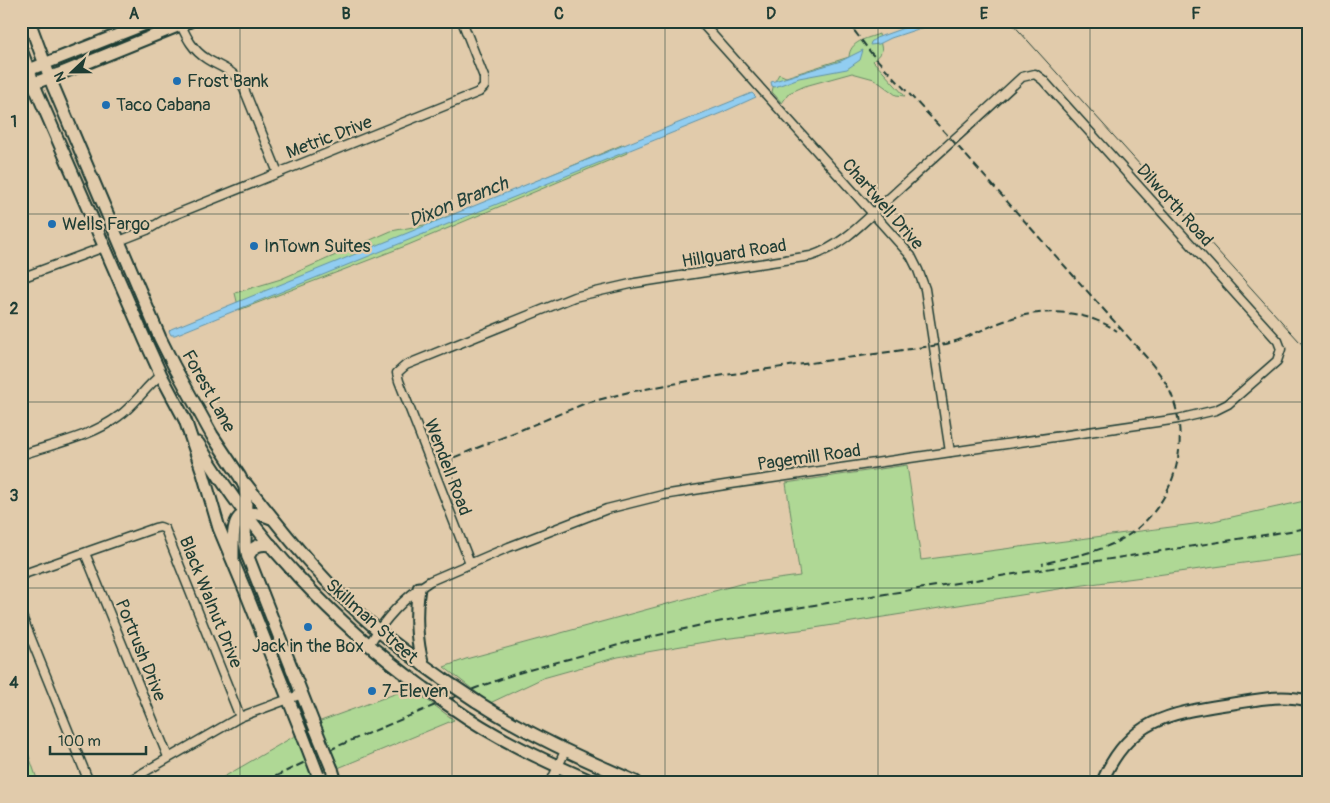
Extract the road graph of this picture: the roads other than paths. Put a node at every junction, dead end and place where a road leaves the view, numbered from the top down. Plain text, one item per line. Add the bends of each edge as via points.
1 (29, 21) edge
2 (153, 21) edge
3 (462, 21) edge
4 (700, 21) edge
5 (184, 23) edge
6 (21, 50) edge
7 (46, 64) junction
8 (25, 71) edge
9 (1035, 74) joint
10 (50, 77) junction
11 (34, 83) junction
12 (21, 88) edge
13 (278, 173) junction
14 (872, 213) junction
15 (119, 241) junction
16 (104, 247) junction
17 (21, 278) edge
18 (1278, 361) joint
19 (174, 366) junction
20 (161, 375) junction
21 (399, 381) joint
22 (185, 420) junction
23 (950, 452) junction
24 (21, 455) edge
25 (240, 477) junction
26 (246, 512) junction
27 (272, 518) junction
28 (271, 545) junction
29 (86, 553) junction
30 (248, 557) junction
31 (233, 560) junction
32 (470, 563) junction
33 (21, 575) edge
34 (419, 588) junction
35 (245, 590) junction
36 (21, 614) edge
37 (272, 620) junction
38 (378, 630) junction
39 (369, 645) junction
40 (423, 664) junction
41 (302, 694) junction
42 (288, 698) junction
43 (1309, 701) edge
44 (496, 714) junction
45 (240, 717) junction
46 (486, 730) junction
47 (565, 751) junction
48 (168, 757) junction
49 (558, 766) junction
50 (328, 778) edge
51 (89, 782) edge
52 (127, 782) edge
53 (551, 782) edge
54 (593, 782) edge
55 (636, 782) edge
56 (1102, 782) edge

1 - 7 main road, Forest Lane
2 - 7 main road
3 - 13 street, Metric Drive via 484,77 484,87 479,92
4 - 14 street, Chartwell Drive
5 - 10 main road
5 - 13 street via 188,41 200,54 237,76
6 - 8 main road, Forest Lane
7 - 8 main road
7 - 10 main road, Forest Lane
8 - 11 main road, Forest Lane
9 - 14 street, Hillguard Road via 1022,77
9 - 18 street, Dilworth Road via 1278,341 1281,349
10 - 11 main road
10 - 15 main road, Forest Lane
11 - 12 main road
11 - 16 main road, Forest Lane
13 - 15 street, Metric Drive
14 - 21 street, Hillguard Road via 825,252 636,283 574,297 406,365 397,373
14 - 23 street, Chartwell Drive via 911,256 925,289
15 - 16 main road
15 - 19 main road, Forest Lane
16 - 17 street
16 - 20 main road, Forest Lane
18 - 23 street, Pagemill Road via 1228,404 1216,410 1178,419
19 - 20 main road
19 - 25 main road, Forest Lane via 212,435
20 - 22 main road, Forest Lane
20 - 24 street via 110,423
21 - 32 street, Wendell Road
22 - 26 main road, Skillman Street
22 - 31 main road, Forest Lane via 219,528
23 - 32 street, Pagemill Road via 731,484 624,504
25 - 26 main road, Forest Lane via 245,487
25 - 27 main road, Skillman Street
26 - 27 main road via 258,512
26 - 28 main road, Skillman Street
26 - 30 main road, Forest Lane
26 - 31 main road via 236,522
27 - 38 main road, Skillman Street via 310,562
28 - 30 main road via 256,546
28 - 39 main road, Skillman Street via 322,601
29 - 33 street, Black Walnut Drive
29 - 45 street, Black Walnut Drive via 155,528 165,529
29 - 48 street, Portrush Drive
30 - 37 main road, Forest Lane
31 - 35 main road, Forest Lane
32 - 34 street, Pagemill Road
34 - 38 street, Pagemill Road
34 - 40 main road via 418,646
35 - 37 main road via 256,599 263,618
35 - 42 main road, Forest Lane
36 - 51 street
37 - 41 main road, Forest Lane
38 - 39 street, Pagemill Road
38 - 40 main road, Skillman Street
39 - 46 main road, Skillman Street, bridge
40 - 44 main road, Skillman Street, bridge
41 - 42 street
41 - 50 main road, Forest Lane, bridge via 316,730
42 - 45 street
42 - 50 main road, Forest Lane, bridge via 303,736
43 - 56 street via 1277,697 1181,712 1160,719 1125,743
44 - 46 main road
44 - 47 main road, Skillman Street
45 - 48 street
46 - 49 main road, Skillman Street
47 - 49 street
47 - 55 main road, Skillman Street
48 - 52 street
49 - 53 street
49 - 54 main road, Skillman Street

